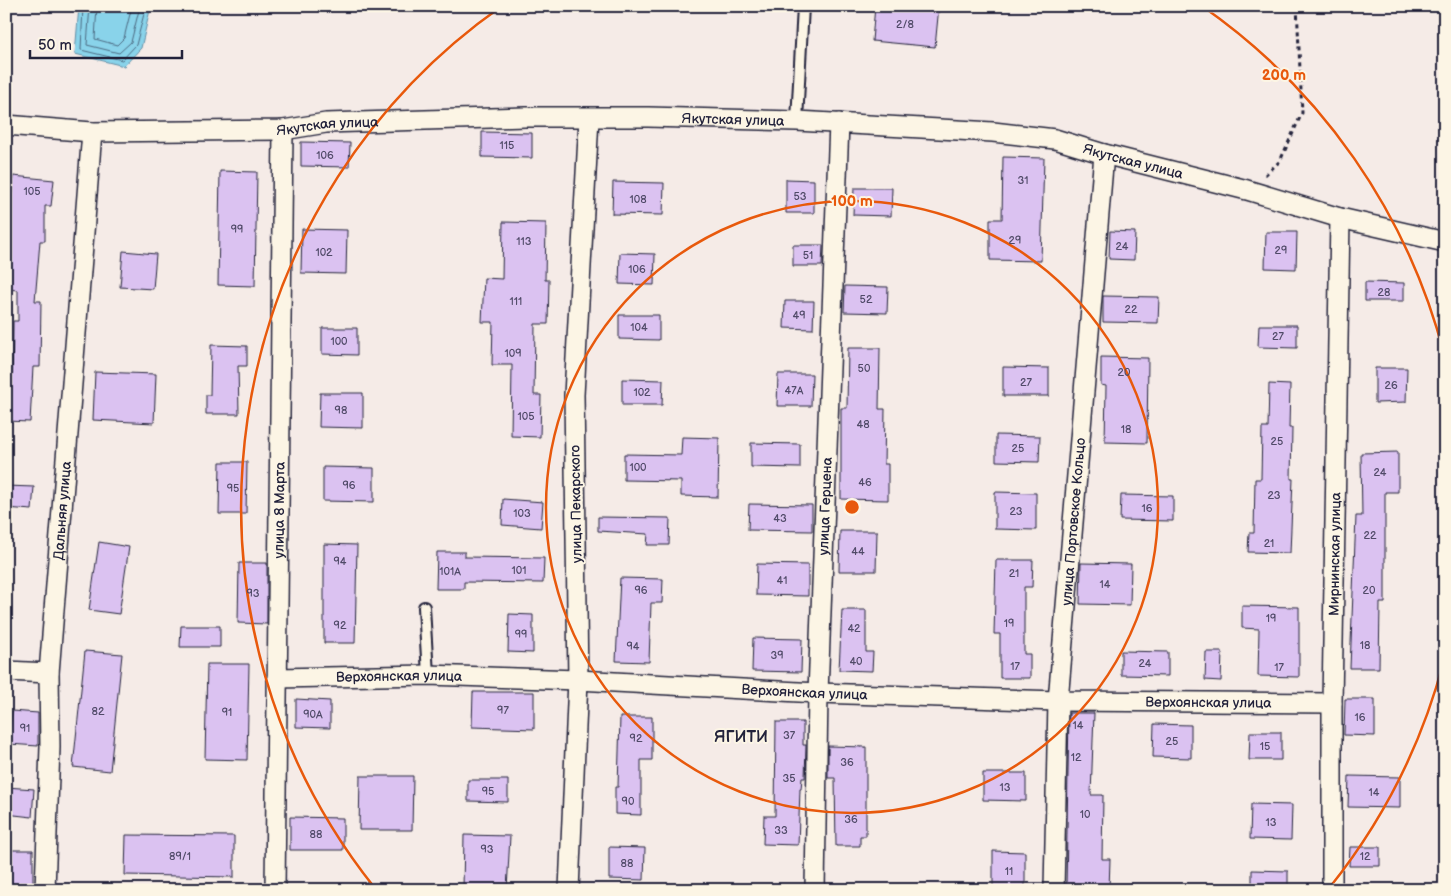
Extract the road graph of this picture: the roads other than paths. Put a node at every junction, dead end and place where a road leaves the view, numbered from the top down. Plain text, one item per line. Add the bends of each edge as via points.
1 (803, 6) edge
2 (589, 118) junction
3 (797, 121) junction
4 (839, 123) junction
5 (6, 125) edge
6 (283, 130) junction
7 (92, 132) junction
8 (1104, 154) junction
9 (1340, 218) junction
10 (1445, 242) edge
11 (424, 607) dead end
12 (6, 670) edge
13 (49, 673) junction
14 (428, 675) junction
15 (277, 678) junction
16 (578, 680) junction
17 (818, 693) junction
18 (1058, 701) junction
19 (1332, 703) junction
20 (45, 890) edge
21 (275, 890) edge
22 (568, 890) edge
23 (815, 890) edge
24 (1054, 890) edge
25 (1332, 890) edge

1 - 3 lane
2 - 3 street, Якутская улица
2 - 6 street, Якутская улица via 326,122
2 - 16 street, улица Пекарского via 574,395
3 - 4 street, Якутская улица
4 - 8 street, Якутская улица via 1055,139
4 - 17 street, улица Герцена
5 - 7 street, Якутская улица
6 - 7 street, Якутская улица
6 - 15 street, улица 8 Марта
7 - 13 street, Дальняя улица
8 - 9 street, Якутская улица via 1247,190
8 - 18 street, улица Портовское Кольцо
9 - 10 street, Якутская улица
9 - 19 street, Мирнинская улица
11 - 14 lane
12 - 13 street
13 - 20 street, Дальняя улица
14 - 15 street, Верхоянская улица
14 - 16 street, Верхоянская улица
15 - 21 street, улица 8 Марта
16 - 17 street, Верхоянская улица
16 - 22 street, улица Пекарского
17 - 18 street, Верхоянская улица
17 - 23 street, улица Герцена
18 - 19 street, Верхоянская улица
18 - 24 street, улица Портовское Кольцо
19 - 25 street, Мирнинская улица

